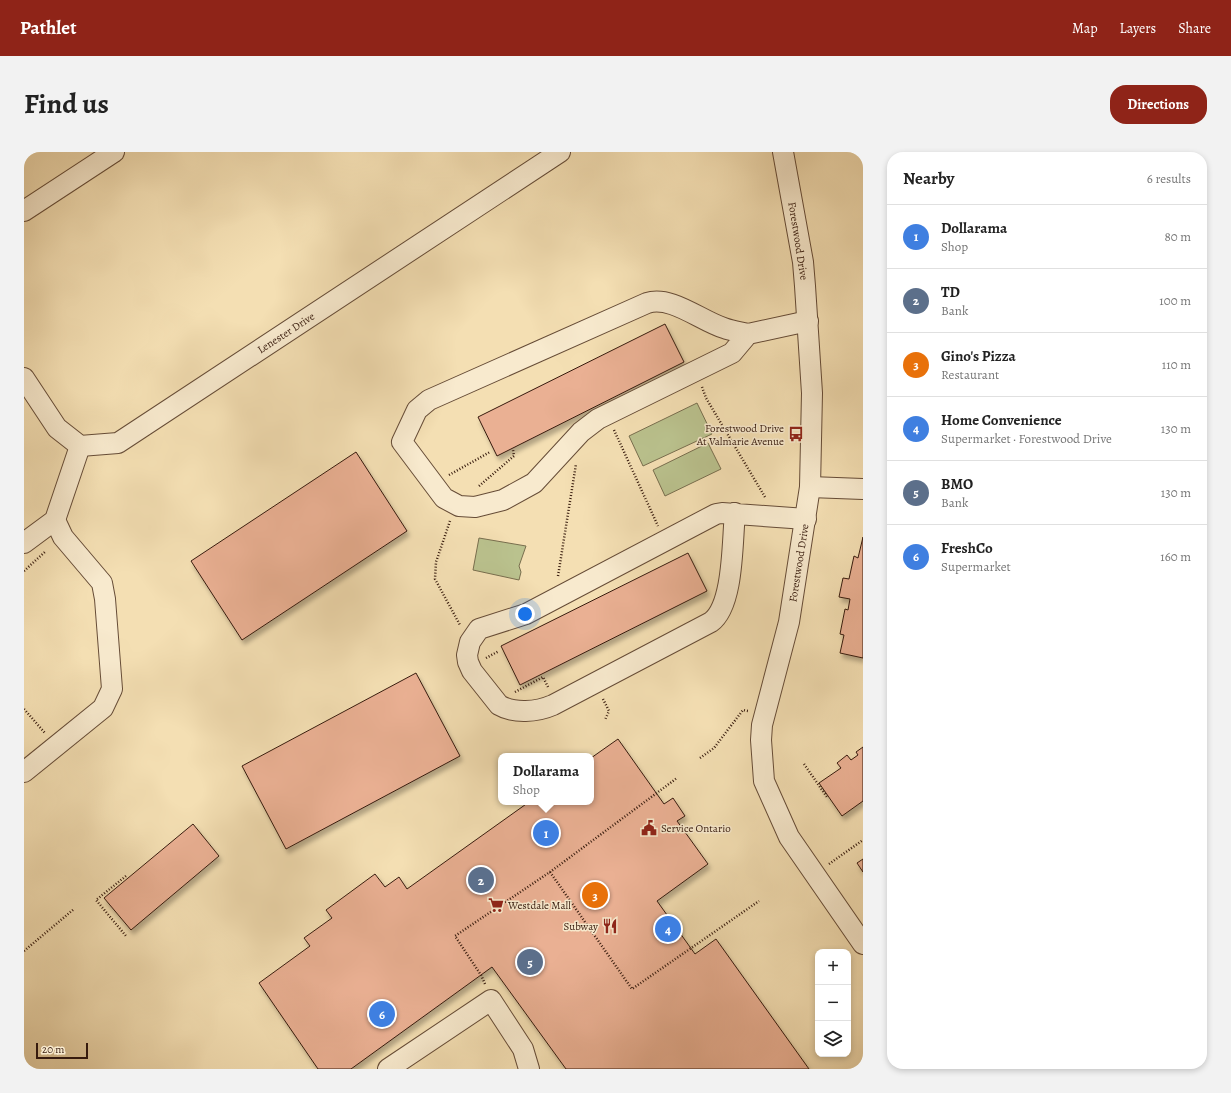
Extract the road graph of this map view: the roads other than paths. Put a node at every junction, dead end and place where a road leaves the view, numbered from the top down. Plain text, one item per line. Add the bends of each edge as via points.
1 (114, 152) edge
2 (560, 152) edge
3 (783, 152) edge
4 (24, 211) edge
5 (808, 321) junction
6 (748, 334) junction
7 (24, 378) edge
8 (80, 446) junction
9 (810, 487) junction
10 (863, 489) edge
11 (735, 514) junction
12 (806, 519) junction
13 (55, 520) junction
14 (24, 543) edge
15 (24, 772) edge
16 (863, 944) edge
17 (388, 1069) edge
18 (530, 1069) edge

1 - 4 street
2 - 8 street, Lenester Drive via 118,443
3 - 5 street, Forestwood Drive via 803,262
5 - 6 street
5 - 9 street, Forestwood Drive via 812,393
6 - 6 street via 732,353 606,415 581,432 537,480 503,500 484,506 459,506 444,498 402,442 417,410 429,400 654,301 668,303 724,328
7 - 8 street via 57,428
8 - 13 street
9 - 10 street
9 - 12 street, Forestwood Drive
11 - 11 street via 716,514 526,614 484,627 472,637 468,648 468,662 472,671 499,705 526,711 546,708 715,619 724,607 728,591
11 - 12 street
12 - 16 street, Forestwood Drive via 789,622 764,714 761,740 764,781 789,837
13 - 14 street
13 - 15 street via 63,537 102,584 112,689 103,708
17 - 18 street via 491,1000 523,1049

